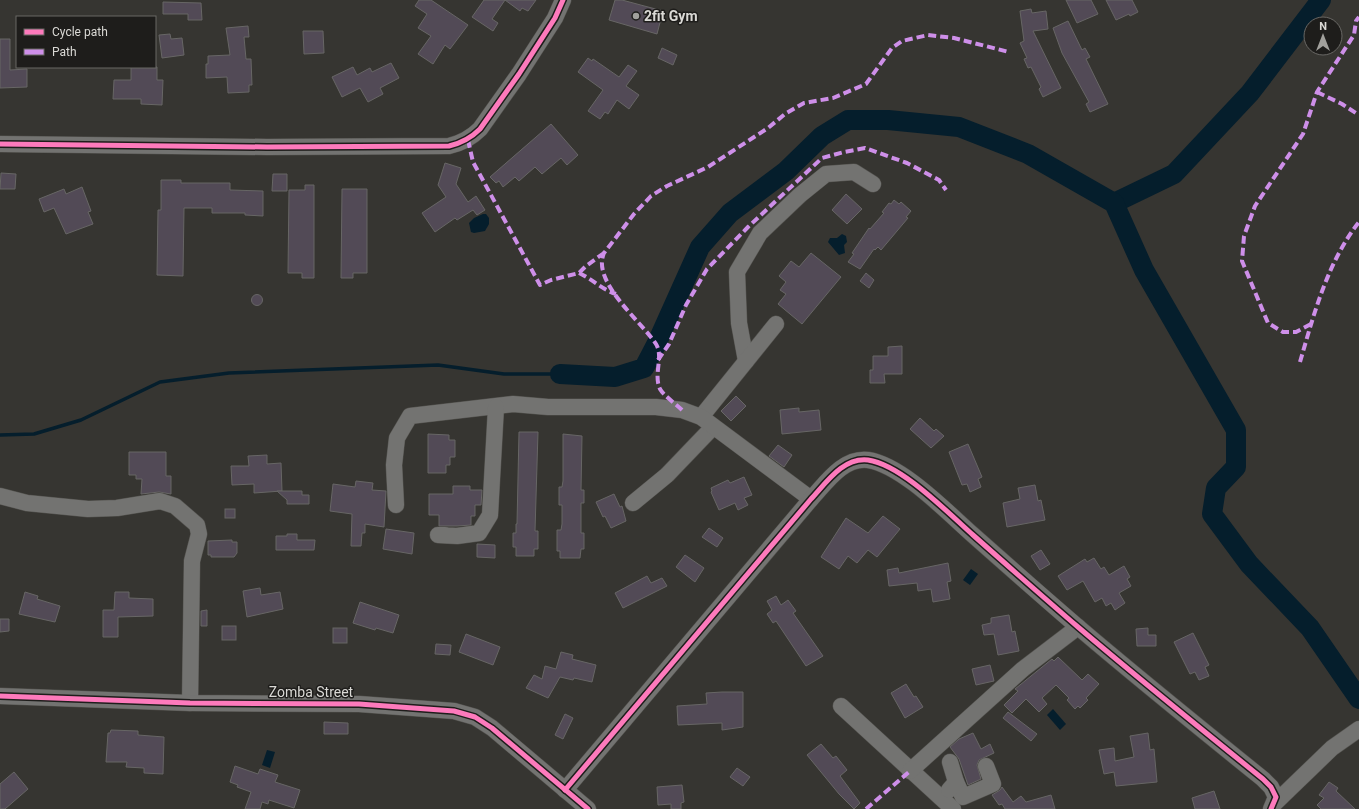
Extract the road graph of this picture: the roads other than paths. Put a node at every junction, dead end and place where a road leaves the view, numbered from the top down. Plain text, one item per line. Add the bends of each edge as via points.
1 (563, 0) edge
2 (0, 144) edge
3 (873, 184) dead end
4 (776, 324) dead end
5 (746, 361) junction
6 (496, 407) junction
7 (707, 422) junction
8 (0, 496) edge
9 (811, 499) junction
10 (633, 503) dead end
11 (396, 505) dead end
12 (445, 535) dead end
13 (1078, 627) junction
14 (0, 696) edge
15 (190, 703) junction
16 (841, 706) dead end
17 (1359, 729) edge
18 (950, 762) dead end
19 (986, 766) dead end
20 (910, 771) junction
21 (956, 782) junction
22 (565, 790) junction
23 (947, 804) edge
24 (1273, 806) edge
25 (588, 809) edge

1 - 2 street via 555,18 484,122 475,134 459,144 267,147
3 - 5 street via 854,172 826,174 760,233 737,272 739,323
4 - 5 street
5 - 7 street
6 - 7 street via 513,404 548,407 656,406 682,410
6 - 11 street via 410,416 397,438 394,465
6 - 12 street via 490,515 479,533 438,535
7 - 9 street
7 - 10 street via 667,475
8 - 15 street via 27,503 68,508 117,508 160,501 175,506 197,525 199,534 192,561
9 - 13 street via 836,472 850,462 867,460 883,465 899,473 932,498
9 - 22 street
13 - 20 street via 1006,682
13 - 24 street via 1263,779 1276,797
14 - 15 street, Zomba Street
15 - 22 street, Zomba Street via 359,704 454,711 474,717 492,728
16 - 20 street
17 - 24 street via 1332,748
18 - 21 street
19 - 21 street via 993,784 963,797
20 - 23 street
21 - 23 street
22 - 25 street, Zomba Street

